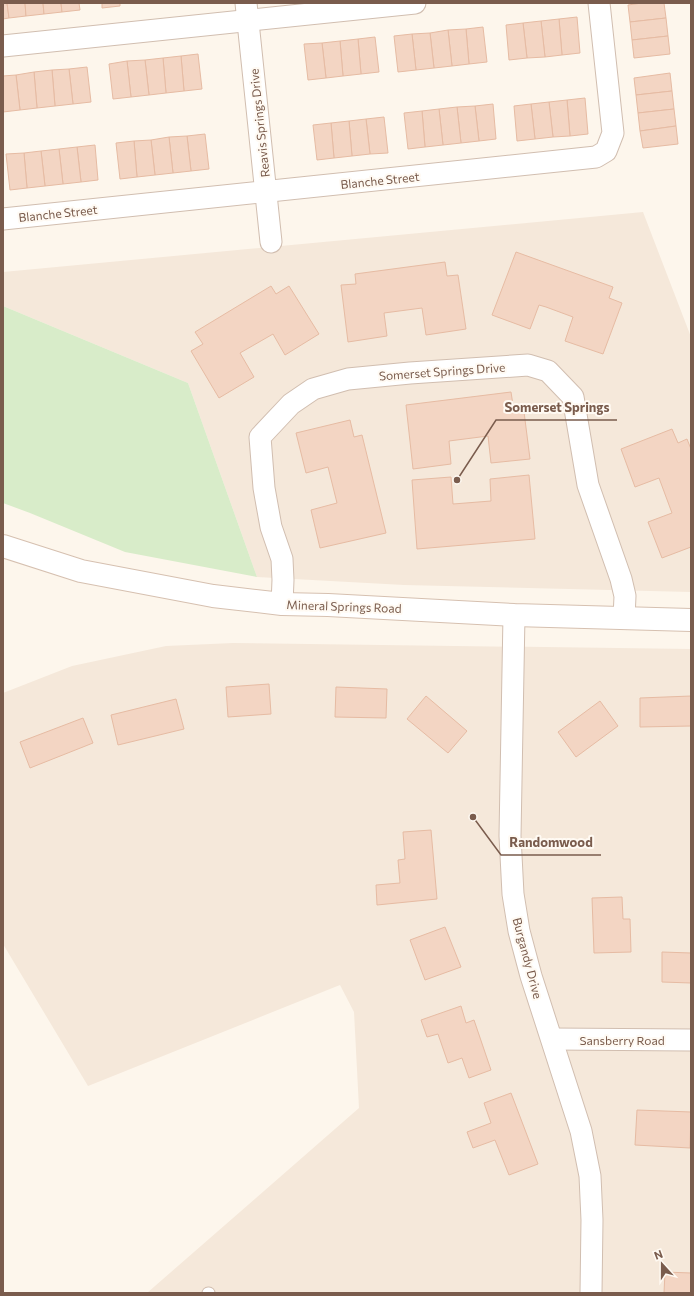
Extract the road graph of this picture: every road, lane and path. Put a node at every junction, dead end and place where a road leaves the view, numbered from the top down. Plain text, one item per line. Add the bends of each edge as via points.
1 (415, 3) edge
2 (599, 3) edge
3 (247, 12) edge
4 (3, 46) edge
5 (266, 192) junction
6 (3, 219) edge
7 (271, 242) dead end
8 (3, 546) edge
9 (282, 604) junction
10 (514, 616) junction
11 (624, 618) junction
12 (691, 620) edge
13 (552, 1039) junction
14 (691, 1040) edge
15 (591, 1293) edge

1 - 3 street
2 - 5 street, Blanche Street via 613,133 606,151 596,157
3 - 4 street
3 - 5 street, Reavis Springs Drive
5 - 6 street, Blanche Street
5 - 7 street, Reavis Springs Drive
8 - 9 street, Mineral Springs Road via 81,571 213,596
9 - 10 street, Mineral Springs Road
9 - 11 street, Somerset Springs Drive via 282,559 271,527 260,437 291,404 313,389 348,379 528,365 548,371 573,397 588,485 625,596
10 - 11 street, Mineral Springs Road
10 - 13 street, Burgandy Drive via 510,836 513,894 519,931 531,976
11 - 12 street, Mineral Springs Road
13 - 14 street, Sansberry Road
13 - 15 street, Burgandy Drive via 581,1131 590,1176

